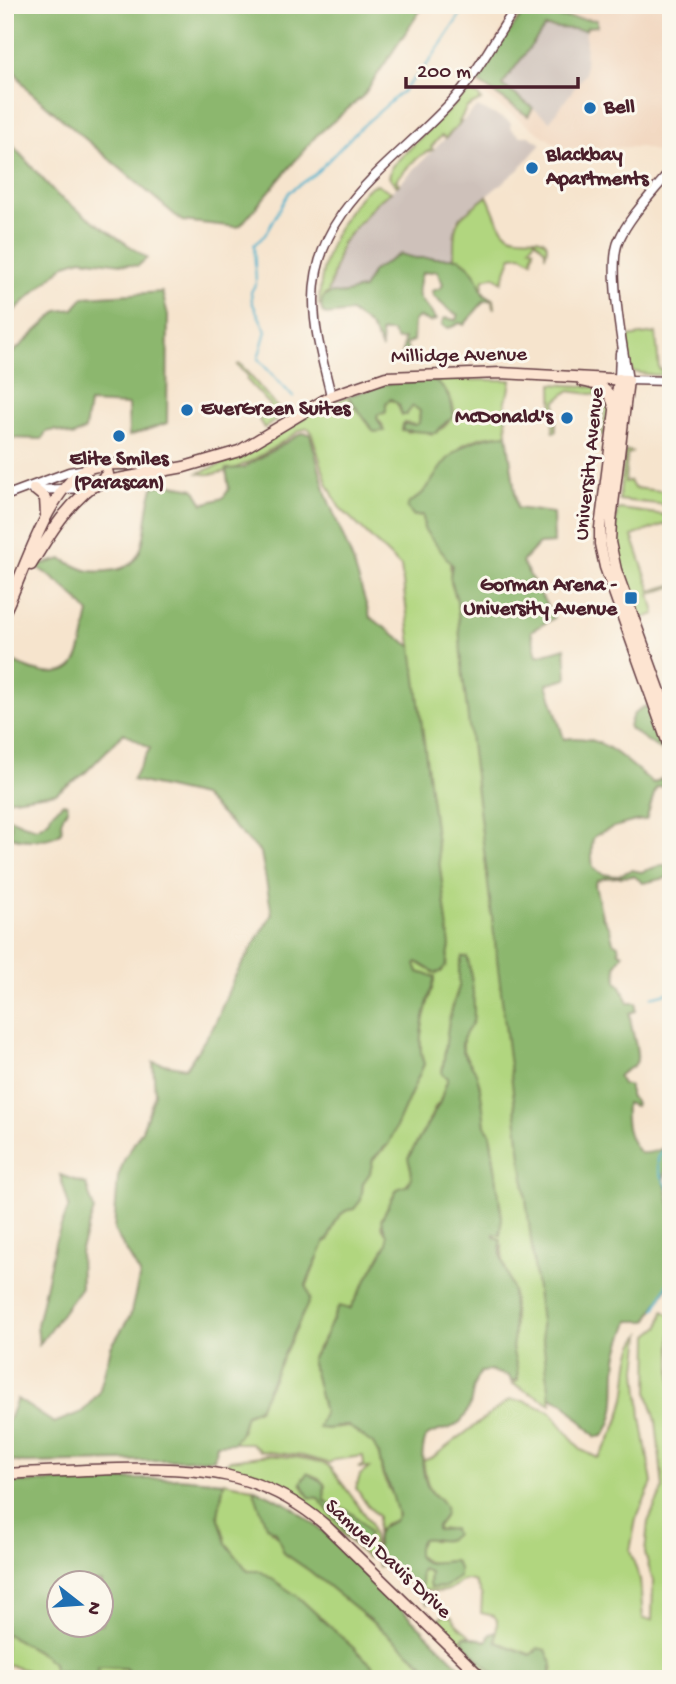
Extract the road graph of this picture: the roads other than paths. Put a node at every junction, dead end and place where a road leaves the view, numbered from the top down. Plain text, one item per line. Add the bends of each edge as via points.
1 (519, 5) edge
2 (671, 170) edge
3 (558, 375) junction
4 (623, 379) junction
5 (671, 381) edge
6 (331, 396) junction
7 (614, 412) junction
8 (106, 466) junction
9 (184, 467) junction
10 (86, 469) junction
11 (90, 488) junction
12 (34, 489) junction
13 (65, 489) junction
14 (9, 495) edge
15 (44, 522) junction
16 (12, 598) junction
17 (5, 611) edge
18 (671, 722) edge
19 (671, 752) edge
20 (5, 1474) edge
21 (483, 1679) edge

1 - 6 street via 457,96 358,192 330,230 317,268 314,303
2 - 4 street via 615,250
3 - 4 main road, Millidge Avenue
3 - 6 main road, Millidge Avenue via 394,376
3 - 7 main road via 603,387
4 - 5 street, Millidge Avenue
4 - 7 main road, University Avenue
4 - 18 main road, University Avenue via 610,542
6 - 9 main road, Millidge Avenue via 243,450
7 - 19 main road, University Avenue via 601,552
8 - 9 main road, Millidge Avenue
8 - 10 main road, Millidge Avenue
8 - 11 main road via 108,474
9 - 11 main road, Millidge Avenue
10 - 13 main road
10 - 14 street, Millidge Avenue
11 - 13 street, Millidge Avenue
11 - 16 main road via 60,518
12 - 13 street, Millidge Avenue
12 - 14 street, Millidge Avenue
12 - 15 main road via 46,504
13 - 15 main road
15 - 16 main road
16 - 17 main road
20 - 21 main road, Samuel Davis Drive via 188,1468 261,1485 324,1524

